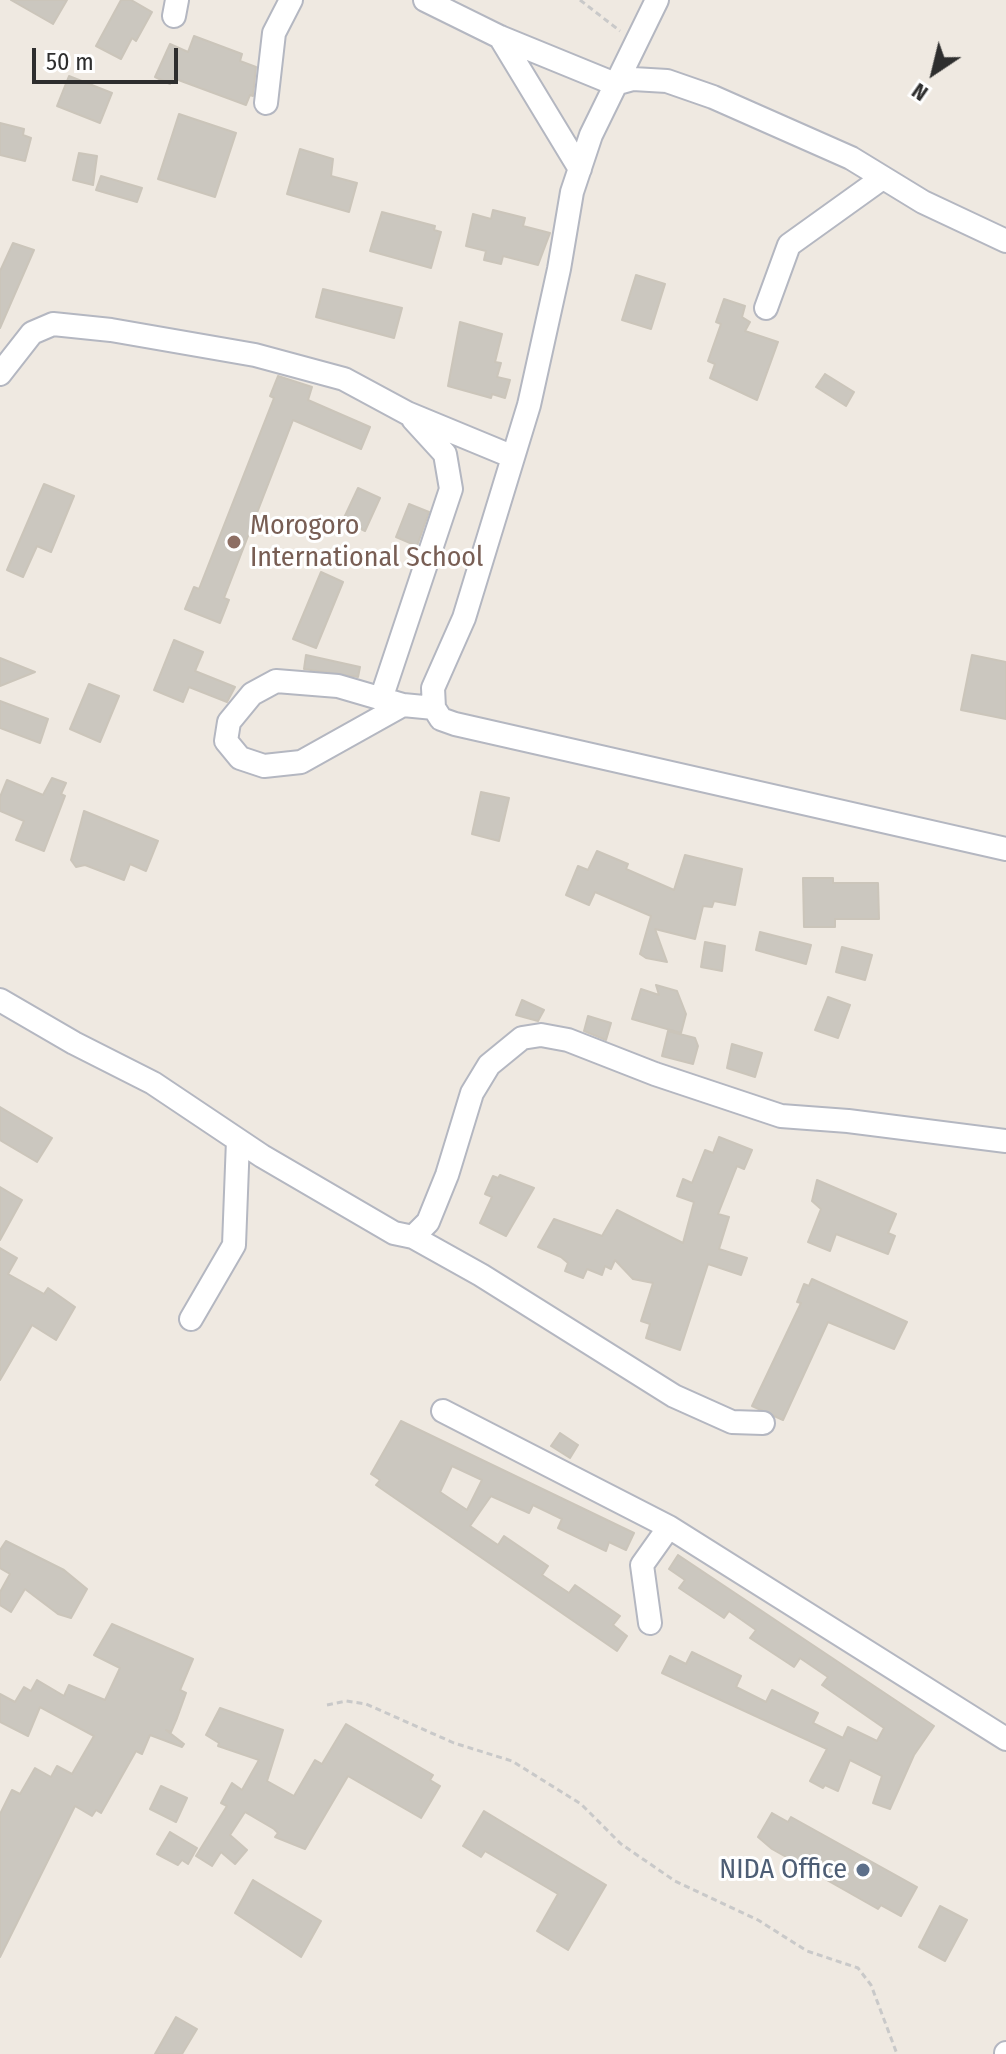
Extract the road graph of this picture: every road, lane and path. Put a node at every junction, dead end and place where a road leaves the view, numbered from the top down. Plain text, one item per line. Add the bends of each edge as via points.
1 (291, 0) edge
2 (425, 0) edge
3 (657, 0) edge
4 (500, 37) junction
5 (615, 84) junction
6 (266, 103) dead end
7 (580, 169) junction
8 (881, 179) junction
9 (1006, 241) edge
10 (766, 308) dead end
11 (0, 374) edge
12 (407, 413) junction
13 (511, 456) junction
14 (381, 699) junction
15 (403, 705) junction
16 (434, 708) junction
17 (1006, 849) edge
18 (0, 1000) edge
19 (238, 1140) junction
20 (1006, 1141) edge
21 (413, 1237) junction
22 (191, 1319) dead end
23 (443, 1411) dead end
24 (763, 1423) dead end
25 (669, 1527) junction
26 (650, 1623) dead end
27 (327, 1705) dead end
28 (1006, 1739) edge
29 (897, 2054) edge

1 - 6 street via 274,33
2 - 4 street
3 - 5 street
4 - 5 street
4 - 7 street
5 - 7 street
5 - 8 street via 633,79 680,84 791,129
7 - 13 street via 529,405
8 - 9 street
8 - 10 street via 789,245
11 - 12 street via 32,333 53,324 255,355 344,379
12 - 13 street
12 - 14 street via 445,454 451,489
13 - 16 street via 464,618 433,688
14 - 15 street
14 - 15 street via 338,686 276,681 252,694 229,722 226,741 240,758 264,766 301,762
15 - 16 street
16 - 17 street via 441,719 455,724
18 - 19 street via 153,1083
19 - 21 street via 394,1233
19 - 22 street via 234,1245
20 - 21 street via 781,1116 568,1040 522,1038 489,1065 472,1093 428,1222
21 - 24 street via 674,1396 732,1422
23 - 25 street
25 - 26 street via 642,1565
25 - 28 street
27 - 29 path via 366,1704 454,1743 512,1761 581,1804 621,1844 675,1881 758,1920 807,1951 858,1968 871,1985

